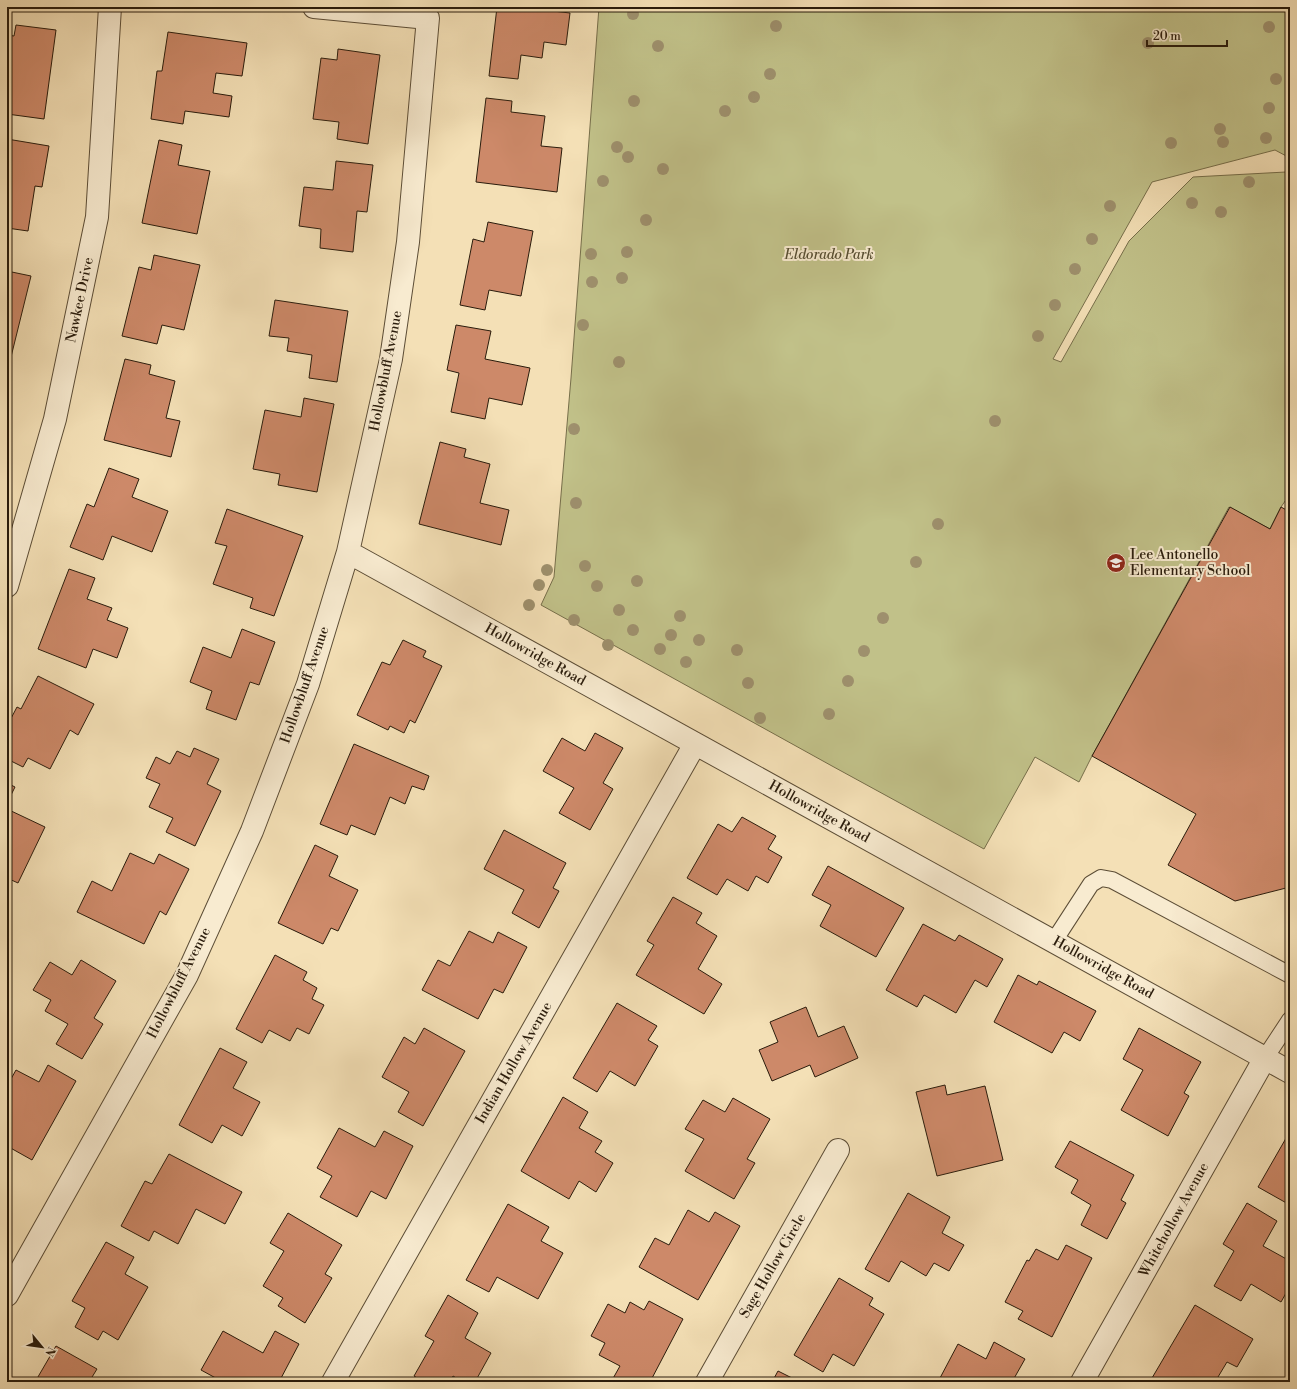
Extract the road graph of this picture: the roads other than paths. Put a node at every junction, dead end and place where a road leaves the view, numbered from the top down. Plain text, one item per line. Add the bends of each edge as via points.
1 (110, 7) edge
2 (314, 7) edge
3 (348, 552) junction
4 (7, 586) edge
5 (695, 744) junction
6 (1054, 941) junction
7 (1290, 975) edge
8 (1290, 1020) edge
9 (1265, 1058) junction
10 (1290, 1072) edge
11 (838, 1150) dead end
12 (7, 1295) edge
13 (333, 1382) edge
14 (707, 1382) edge
15 (1082, 1382) edge

1 - 4 street, Nawkee Drive via 97,217 55,419
2 - 3 street, Hollowbluff Avenue via 428,18 408,242 391,359
3 - 5 street, Hollowridge Road
3 - 12 street, Hollowbluff Avenue via 308,684 255,824 187,975
5 - 6 street, Hollowridge Road
5 - 13 street, Indian Hollow Avenue
6 - 7 lane via 1091,884 1101,878 1112,880
6 - 9 street, Hollowridge Road
8 - 9 lane
9 - 10 street, Hollowridge Road
9 - 15 street, Whitehollow Avenue
11 - 14 street, Sage Hollow Circle

